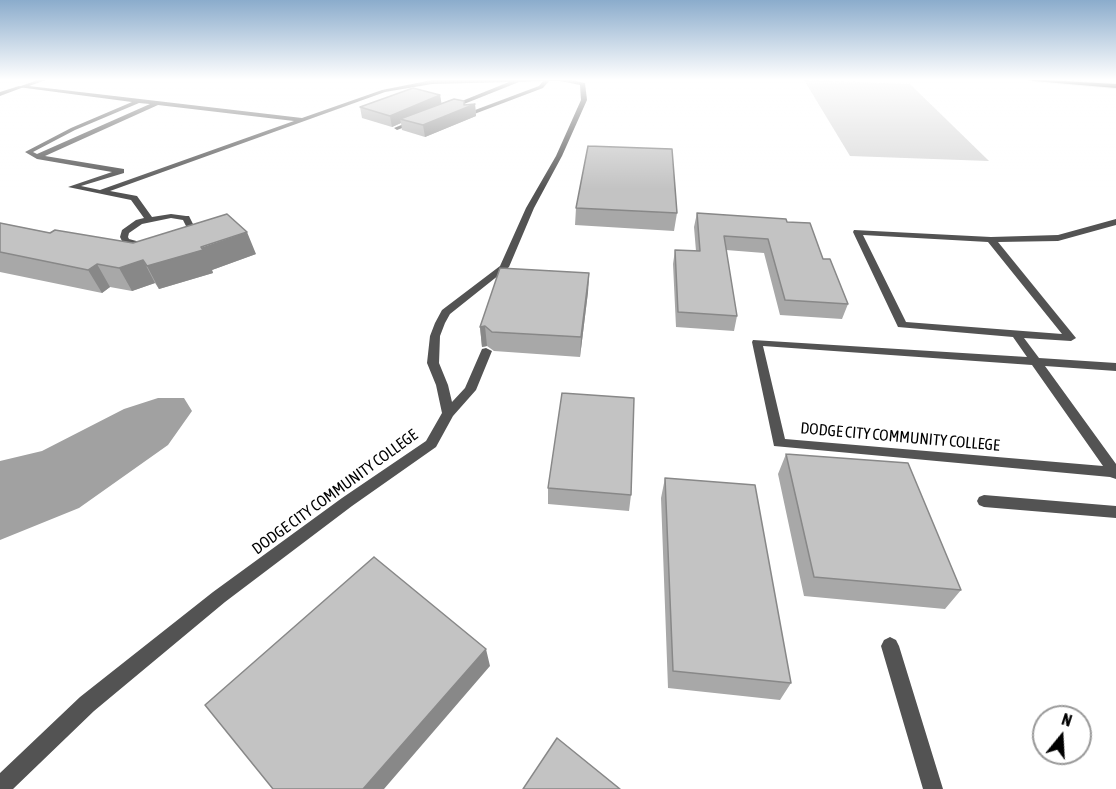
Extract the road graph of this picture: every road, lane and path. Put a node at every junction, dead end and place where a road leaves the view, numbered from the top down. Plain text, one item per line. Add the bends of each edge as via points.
1 (104, 116) edge
2 (129, 116) edge
3 (262, 116) edge
4 (319, 116) edge
5 (429, 116) edge
6 (577, 116) edge
7 (305, 121) junction
8 (398, 128) edge
9 (37, 157) junction
10 (101, 192) junction
11 (149, 219) junction
12 (1116, 222) edge
13 (991, 240) junction
14 (1016, 334) junction
15 (486, 351) dead end
16 (1036, 362) junction
17 (1116, 367) edge
18 (448, 413) junction
19 (1115, 472) edge
20 (984, 501) dead end
21 (1116, 512) edge
22 (890, 646) dead end
23 (0, 787) edge
24 (933, 789) edge

1 - 9 street via 28,152
2 - 9 street
3 - 7 street
4 - 7 street
5 - 8 street
6 - 18 street via 504,267 446,312 440,322 433,363
7 - 10 street
9 - 10 street via 121,171 72,187
10 - 11 street via 134,198
11 - 11 street via 125,232 126,241 140,245 162,242 190,226 180,216
12 - 13 street via 1058,238
13 - 14 street via 1071,338
13 - 14 street via 857,232 902,325
14 - 16 street
15 - 18 street, DODGE CITY COMMUNITY COLLEGE via 470,390
16 - 17 street, DODGE CITY COMMUNITY COLLEGE
16 - 19 street, DODGE CITY COMMUNITY COLLEGE
16 - 19 street, DODGE CITY COMMUNITY COLLEGE via 757,342 779,443
18 - 23 street, DODGE CITY COMMUNITY COLLEGE via 431,444 210,604 87,704
20 - 21 street
22 - 24 street

